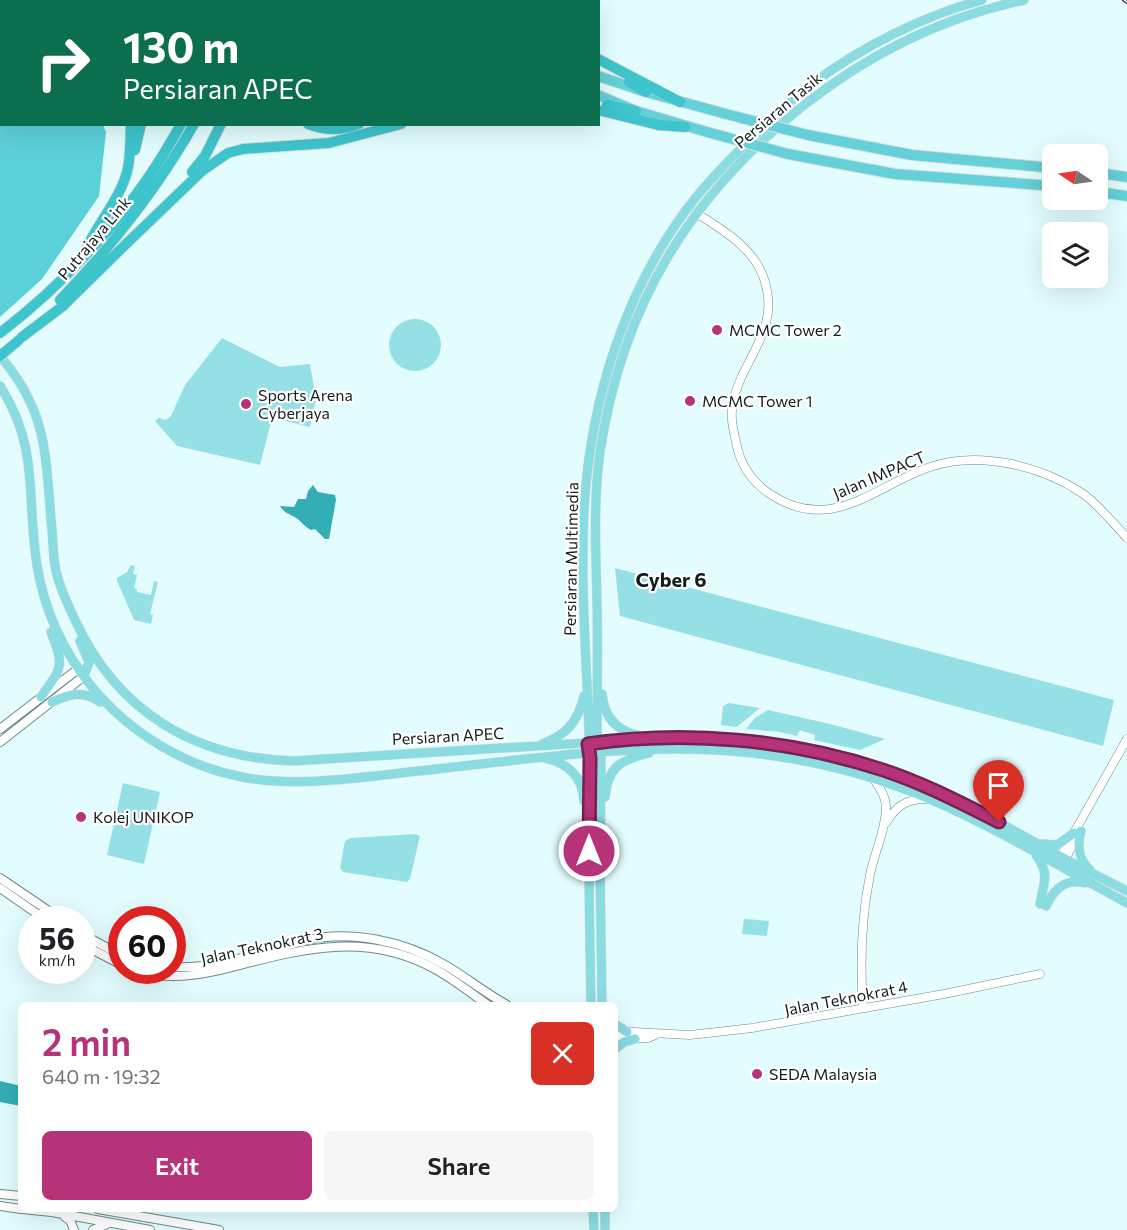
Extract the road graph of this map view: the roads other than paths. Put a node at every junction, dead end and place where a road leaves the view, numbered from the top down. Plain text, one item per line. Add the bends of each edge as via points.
1 (982, 0) edge
2 (1024, 0) edge
3 (600, 60) edge
4 (600, 69) edge
5 (600, 77) edge
6 (646, 92) junction
7 (600, 96) edge
8 (680, 102) junction
9 (600, 104) edge
10 (600, 110) edge
11 (636, 111) junction
12 (130, 126) edge
13 (140, 126) edge
14 (181, 126) edge
15 (193, 126) edge
16 (220, 126) edge
17 (315, 126) edge
18 (351, 126) edge
19 (393, 126) edge
20 (685, 127) junction
21 (1042, 167) edge
22 (1108, 174) edge
23 (1127, 177) edge
24 (1042, 185) edge
25 (1108, 193) edge
26 (1127, 196) edge
27 (696, 213) junction
28 (92, 234) junction
29 (124, 246) junction
30 (81, 260) junction
31 (3, 331) edge
32 (626, 333) junction
33 (21, 339) junction
34 (0, 356) edge
35 (0, 386) edge
36 (1127, 538) edge
37 (39, 579) junction
38 (62, 592) junction
39 (598, 617) junction
40 (84, 671) junction
41 (586, 683) junction
42 (41, 697) junction
43 (52, 702) junction
44 (138, 705) junction
45 (119, 716) junction
46 (0, 729) edge
47 (665, 738) junction
48 (1127, 739) edge
49 (0, 742) edge
50 (594, 747) junction
51 (666, 749) junction
52 (533, 753) junction
53 (873, 778) junction
54 (931, 799) junction
55 (882, 829) junction
56 (1077, 832) junction
57 (1031, 840) junction
58 (589, 851) junction
59 (1034, 852) junction
60 (1061, 862) junction
61 (600, 870) junction
62 (1095, 874) junction
63 (0, 878) edge
64 (1096, 886) junction
65 (0, 888) edge
66 (1127, 891) edge
67 (1127, 903) edge
68 (26, 906) edge
69 (41, 906) edge
70 (186, 967) edge
71 (1040, 974) dead end
72 (186, 975) edge
73 (484, 1002) edge
74 (502, 1002) edge
75 (590, 1002) edge
76 (602, 1002) edge
77 (863, 1008) junction
78 (618, 1026) edge
79 (618, 1032) edge
80 (631, 1035) junction
81 (618, 1038) edge
82 (618, 1047) edge
83 (0, 1194) edge
84 (18, 1196) edge
85 (0, 1206) edge
86 (18, 1208) edge
87 (52, 1212) joint
88 (115, 1212) edge
89 (593, 1212) edge
90 (605, 1212) edge
91 (110, 1223) junction
92 (74, 1230) edge
93 (93, 1230) edge
94 (150, 1230) edge
95 (219, 1230) edge
96 (594, 1230) edge
97 (605, 1230) edge

1 - 32 main road, Persiaran Tasik via 901,31 841,64 789,102 696,196 641,286
2 - 27 main road, Persiaran Tasik via 944,24 896,44 848,72 745,156
3 - 8 highway
4 - 6 highway
5 - 6 highway
6 - 8 highway
7 - 11 highway
8 - 21 highway, bridge via 808,135 912,155
9 - 11 highway
10 - 20 highway via 658,125
11 - 20 highway
12 - 28 highway via 124,181
13 - 28 highway via 125,188
14 - 30 highway, Putrajaya Link via 147,179
15 - 33 highway, Putrajaya Link via 164,175 122,230
16 - 29 highway via 201,162
17 - 18 highway
19 - 29 highway via 329,143 228,153 210,164
20 - 24 highway, bridge via 788,154 895,174
22 - 23 highway
25 - 26 highway
27 - 32 main road, Persiaran Tasik
27 - 36 street, Jalan IMPACT via 743,246 765,282 766,323 736,391 732,423 741,461 768,492 794,505 834,510 929,467 960,461 994,461 1035,469 1064,483 1093,502
28 - 30 highway
29 - 33 highway via 63,306
30 - 31 highway, Putrajaya Link
32 - 39 main road, Persiaran Multimedia via 604,427 597,482
32 - 41 main road, Persiaran Multimedia via 605,379 587,473
33 - 34 highway, Putrajaya Link, bridge
34 - 38 main road, Persiaran APEC via 28,394 42,433 53,553
35 - 37 main road, Persiaran APEC via 17,415 25,440
37 - 40 main road, Persiaran APEC via 53,625
37 - 42 main road via 44,612 61,664
38 - 40 main road via 69,621 88,657
38 - 44 main road, Persiaran APEC via 102,666
39 - 47 main road via 603,705 609,716 628,733
39 - 50 main road
40 - 42 main road
40 - 43 main road
40 - 44 main road via 99,672 113,688
40 - 45 main road, Persiaran APEC
41 - 50 main road
41 - 52 main road via 580,709 570,728
42 - 46 main road
43 - 45 main road via 83,694
43 - 49 main road
44 - 52 main road, Persiaran APEC via 198,742 264,759
45 - 52 main road, Persiaran APEC via 184,758 254,779 338,779
47 - 50 main road, Persiaran APEC
47 - 57 main road, Persiaran APEC via 770,744 882,769 958,801
48 - 56 street
50 - 51 main road, Persiaran APEC
50 - 52 main road, Persiaran APEC
50 - 58 main road
50 - 61 main road
51 - 53 main road, Persiaran APEC via 768,756
51 - 61 main road via 624,761 611,772
52 - 58 main road via 563,764 578,777
53 - 54 main road, Persiaran APEC
53 - 55 street via 886,803
54 - 55 street via 900,805
54 - 59 main road, Persiaran APEC
55 - 77 street via 864,909
56 - 57 main road via 1057,845
56 - 60 street
56 - 62 main road via 1083,864
57 - 60 main road, Persiaran APEC
58 - 75 main road
59 - 60 main road, Persiaran APEC
59 - 64 main road via 1045,871 1043,905 1063,884 1076,881
60 - 62 main road, Persiaran APEC
60 - 64 main road, Persiaran APEC
61 - 76 main road
62 - 66 main road, Persiaran APEC
63 - 69 main road
64 - 67 main road, Persiaran APEC
65 - 68 main road
70 - 74 main road, Jalan Teknokrat 3 via 219,963 320,938 370,939 431,957
71 - 77 street, Jalan Teknokrat 4
72 - 73 main road, Jalan Teknokrat 3 via 308,949 356,946 395,952 422,962
77 - 80 street, Jalan Teknokrat 4 via 742,1030
78 - 80 main road
79 - 80 street, Jalan Teknokrat 4
80 - 81 street, Jalan Teknokrat 4
80 - 82 main road
83 - 84 main road
85 - 86 main road
87 - 91 main road
87 - 92 main road via 69,1218
88 - 95 main road
89 - 96 main road
90 - 97 main road
91 - 93 main road
91 - 94 main road

